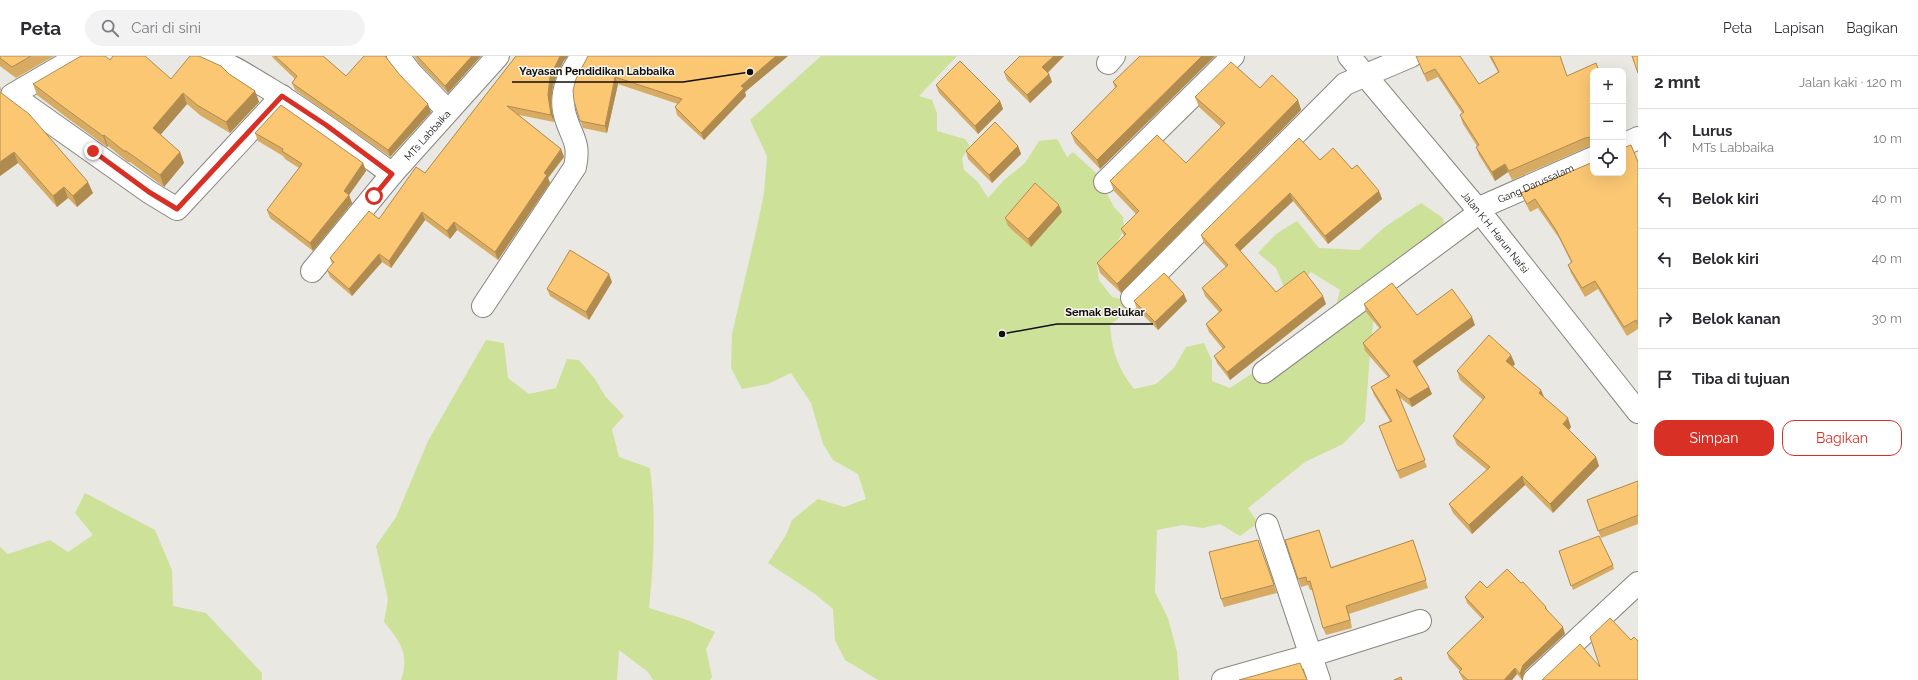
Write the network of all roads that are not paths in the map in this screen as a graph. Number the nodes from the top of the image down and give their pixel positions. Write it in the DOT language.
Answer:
graph roads {
  1 [pos="79,56"];
  2 [pos="398,56"];
  3 [pos="498,56"];
  4 [pos="582,56"];
  5 [pos="1234,56"];
  6 [pos="1349,56"];
  7 [pos="1411,56"];
  8 [pos="224,58"];
  9 [pos="1365,75"];
  10 [pos="282,96"];
  11 [pos="447,110"];
  12 [pos="1638,138"];
  13 [pos="1626,144"];
  14 [pos="1590,159"];
  15 [pos="392,174"];
  16 [pos="1105,182"];
  17 [pos="1479,211"];
  18 [pos="312,271"];
  19 [pos="1132,298"];
  20 [pos="483,306"];
  21 [pos="1264,372"];
  22 [pos="1638,412"];
  23 [pos="1267,525"];
  24 [pos="1638,583"];
  25 [pos="1420,621"];
  26 [pos="1312,655"];
  27 [pos="1224,680"];
  28 [pos="1319,680"];
  29 [pos="1534,680"];
  1 -- 10 [label="street"];
  2 -- 11 [label="street"];
  3 -- 11 [label="street, MTs Labbaika"];
  4 -- 20 [label="street"];
  5 -- 16 [label="street"];
  6 -- 9 [label="street, Jalan K.H. Harun Nafsi"];
  7 -- 9 [label="street"];
  8 -- 10 [label="street"];
  9 -- 17 [label="street, Jalan K.H. Harun Nafsi"];
  9 -- 19 [label="street"];
  10 -- 15 [label="street"];
  11 -- 15 [label="street, MTs Labbaika"];
  12 -- 13 [label="street"];
  14 -- 17 [label="street, Gang Darussalam"];
  15 -- 18 [label="street, MTs Labbaika"];
  17 -- 21 [label="street, Gang Darussalam"];
  17 -- 22 [label="street, Jalan K.H. Harun Nafsi"];
  23 -- 26 [label="street"];
  24 -- 29 [label="street"];
  25 -- 26 [label="street"];
  26 -- 27 [label="street"];
  26 -- 28 [label="street"];
}
